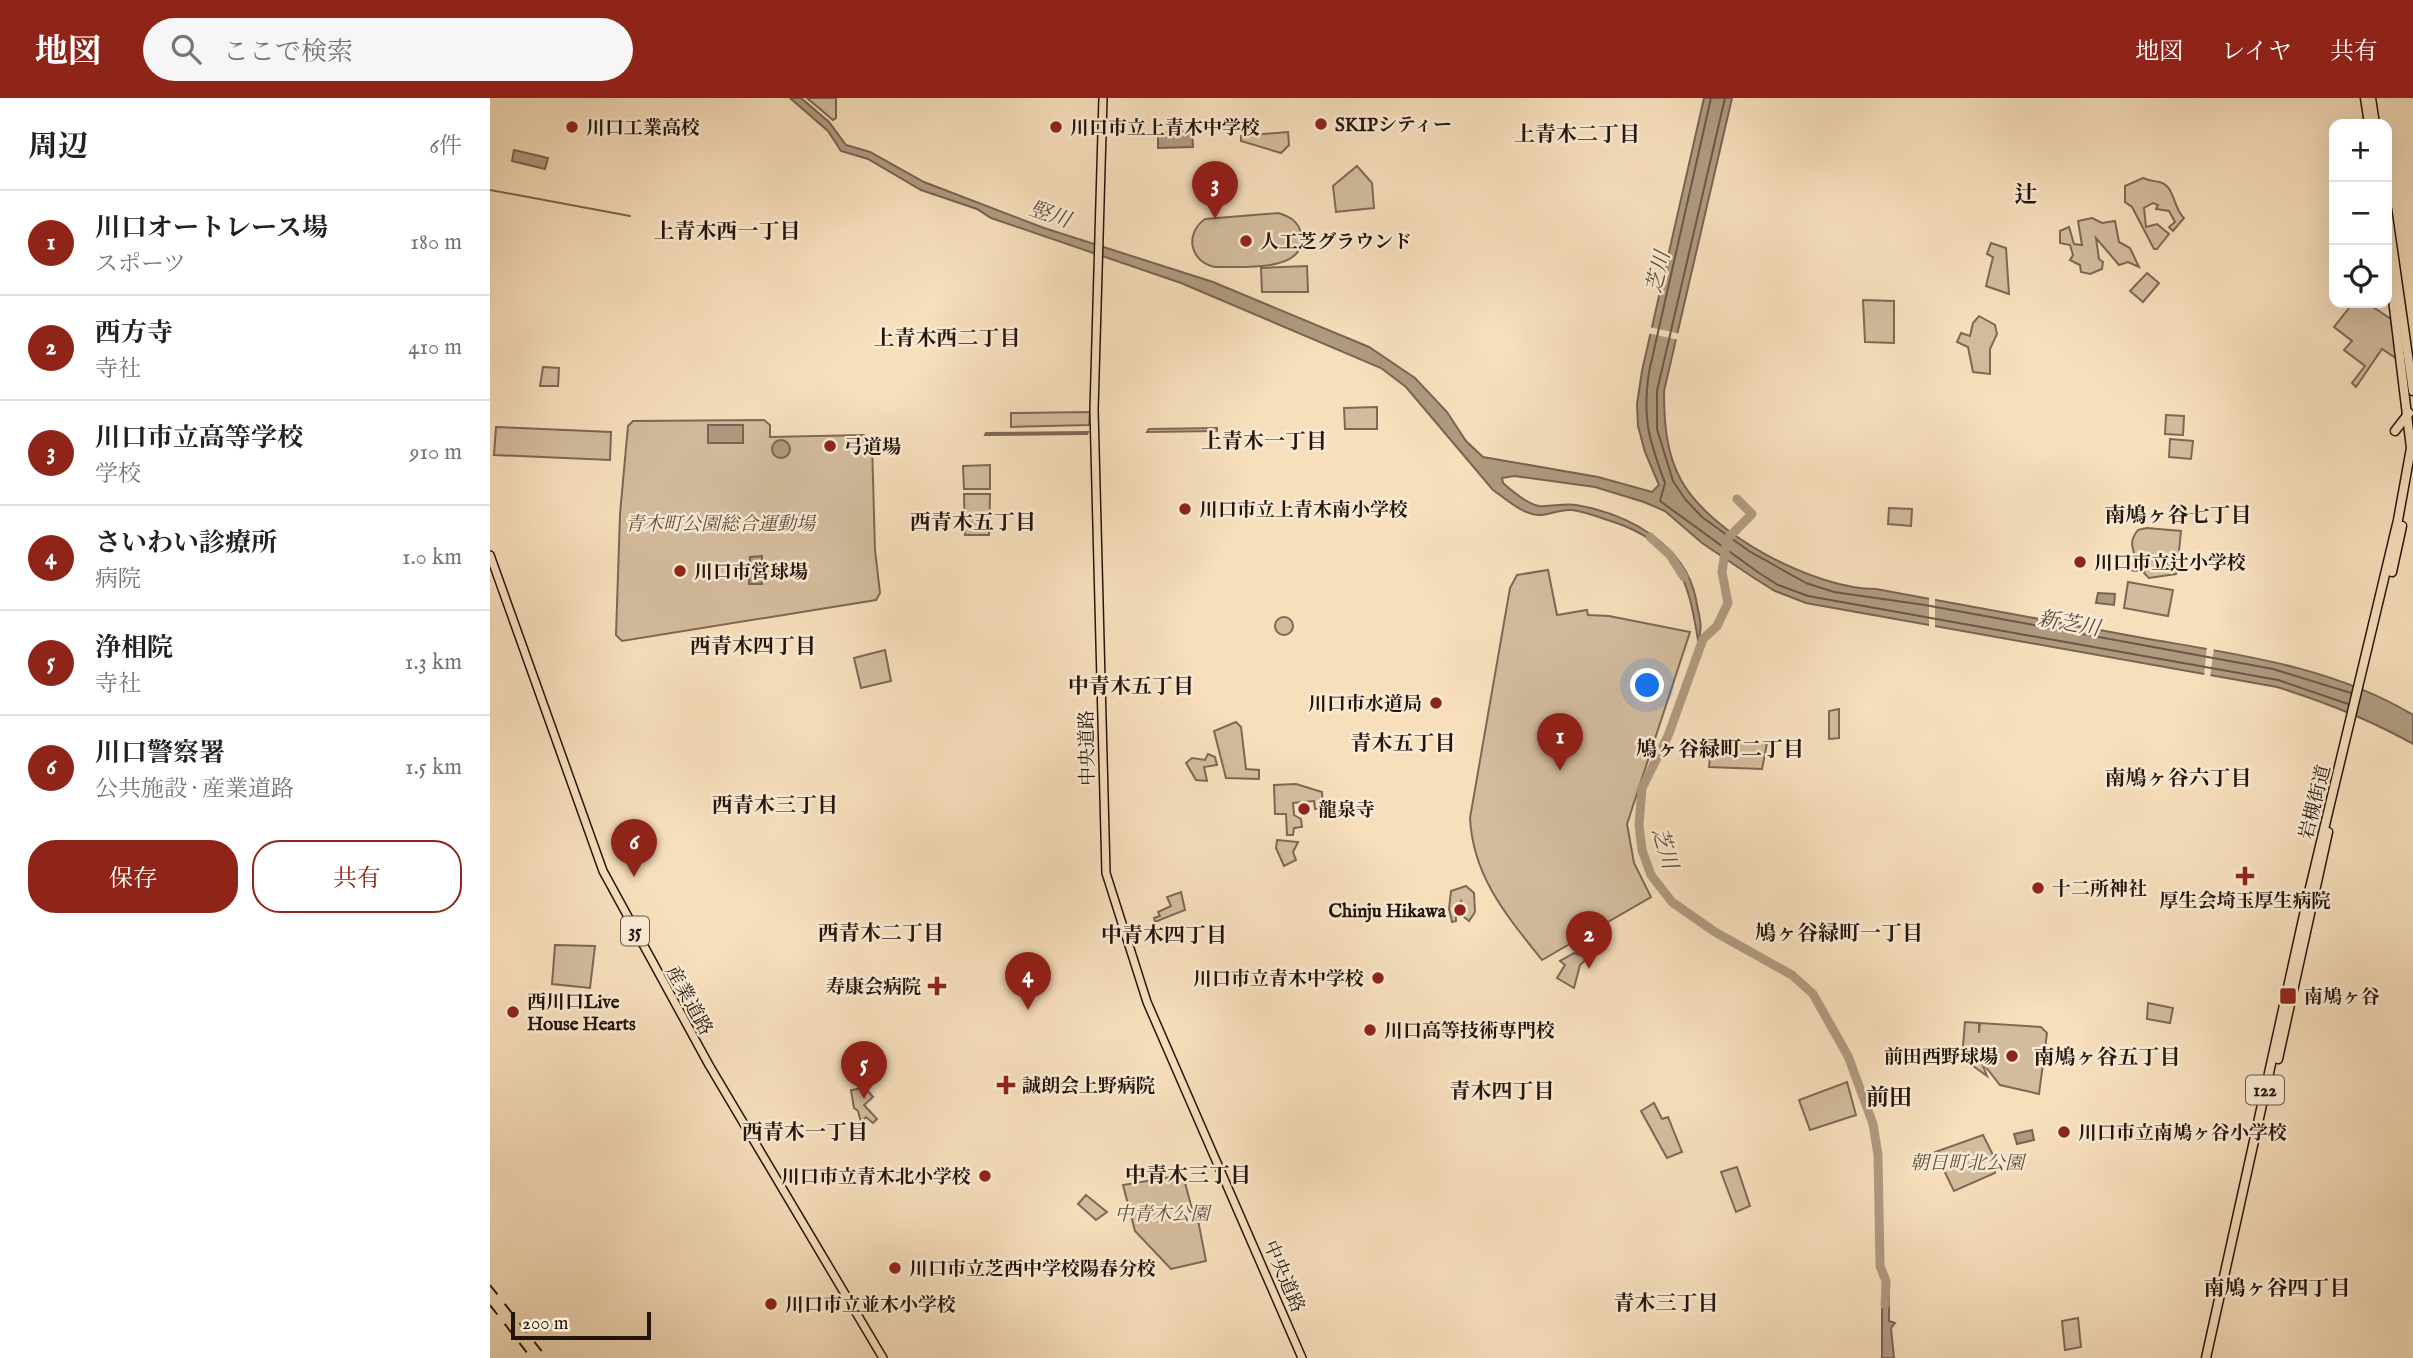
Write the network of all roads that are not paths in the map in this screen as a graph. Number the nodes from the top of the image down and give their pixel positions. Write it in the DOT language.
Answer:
graph roads {
  1 [pos="1103,98"];
  2 [pos="2365,98"];
  3 [pos="2371,98"];
  4 [pos="2368,119"];
  5 [pos="2374,119"];
  6 [pos="2392,244"];
  7 [pos="2392,287"];
  8 [pos="2413,391"];
  9 [pos="2409,413"];
  10 [pos="2395,431"];
  11 [pos="2412,436"];
  12 [pos="2412,468"];
  13 [pos="490,555"];
  14 [pos="883,1358"];
  15 [pos="1302,1358"];
  16 [pos="2209,1358"];
  1 -- 15 [label="main road, 中央道路"];
  2 -- 4 [label="highway"];
  3 -- 5 [label="highway"];
  6 -- 8 [label="highway"];
  7 -- 9 [label="highway, 岩槻街道 / 122"];
  9 -- 10 [label="highway"];
  9 -- 11 [label="highway, 岩槻街道 / 122"];
  11 -- 12 [label="highway, 岩槻街道 / 122"];
  12 -- 16 [label="highway, 岩槻街道 / 122"];
  13 -- 14 [label="main road, 産業道路 / 35"];
}
